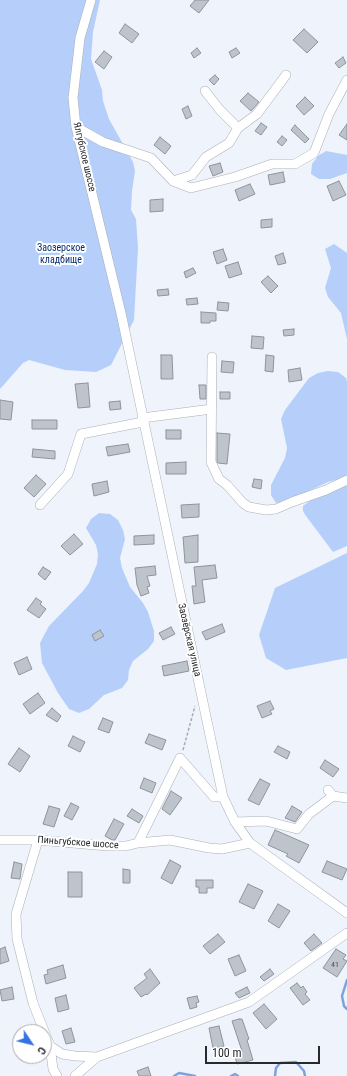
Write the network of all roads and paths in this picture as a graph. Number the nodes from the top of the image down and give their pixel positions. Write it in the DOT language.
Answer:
graph roads {
  1 [pos="91,0"];
  2 [pos="286,75"];
  3 [pos="347,80"];
  4 [pos="205,91"];
  5 [pos="76,127"];
  6 [pos="238,128"];
  7 [pos="173,181"];
  8 [pos="121,313"];
  9 [pos="212,357"];
  10 [pos="212,408"];
  11 [pos="143,420"];
  12 [pos="347,480"];
  13 [pos="40,505"];
  14 [pos="196,702"];
  15 [pos="180,758"];
  16 [pos="223,797"];
  17 [pos="347,798"];
  18 [pos="235,822"];
  19 [pos="0,840"];
  20 [pos="38,840"];
  21 [pos="138,843"];
  22 [pos="250,843"];
  23 [pos="347,913"];
  24 [pos="347,933"];
  25 [pos="42,1024"];
  26 [pos="52,1047"];
  27 [pos="97,1057"];
  28 [pos="52,1061"];
  29 [pos="56,1076"];
  30 [pos="75,1076"];
  1 -- 5 [label="street, Ялгубское шоссе"];
  2 -- 6 [label="street"];
  3 -- 7 [label="street"];
  4 -- 6 [label="street"];
  5 -- 7 [label="street"];
  5 -- 8 [label="street, Ялгубское шоссе"];
  6 -- 7 [label="street"];
  8 -- 11 [label="street, Заозёрская улица"];
  9 -- 10 [label="street"];
  10 -- 11 [label="street"];
  10 -- 12 [label="street"];
  11 -- 13 [label="street"];
  11 -- 16 [label="street, Заозёрская улица"];
  14 -- 15 [label="path"];
  15 -- 16 [label="street"];
  15 -- 21 [label="street"];
  16 -- 18 [label="street, Заозёрская улица"];
  17 -- 18 [label="street"];
  18 -- 22 [label="street, Заозёрская улица"];
  19 -- 20 [label="street, Пиньгубское шоссе"];
  20 -- 21 [label="street, Пиньгубское шоссе"];
  20 -- 25 [label="street"];
  21 -- 22 [label="street, Пиньгубское шоссе"];
  22 -- 23 [label="street, Заозёрская улица"];
  24 -- 27 [label="street"];
  26 -- 27 [label="street"];
  27 -- 30 [label="street"];
  28 -- 29 [label="street"];
}
